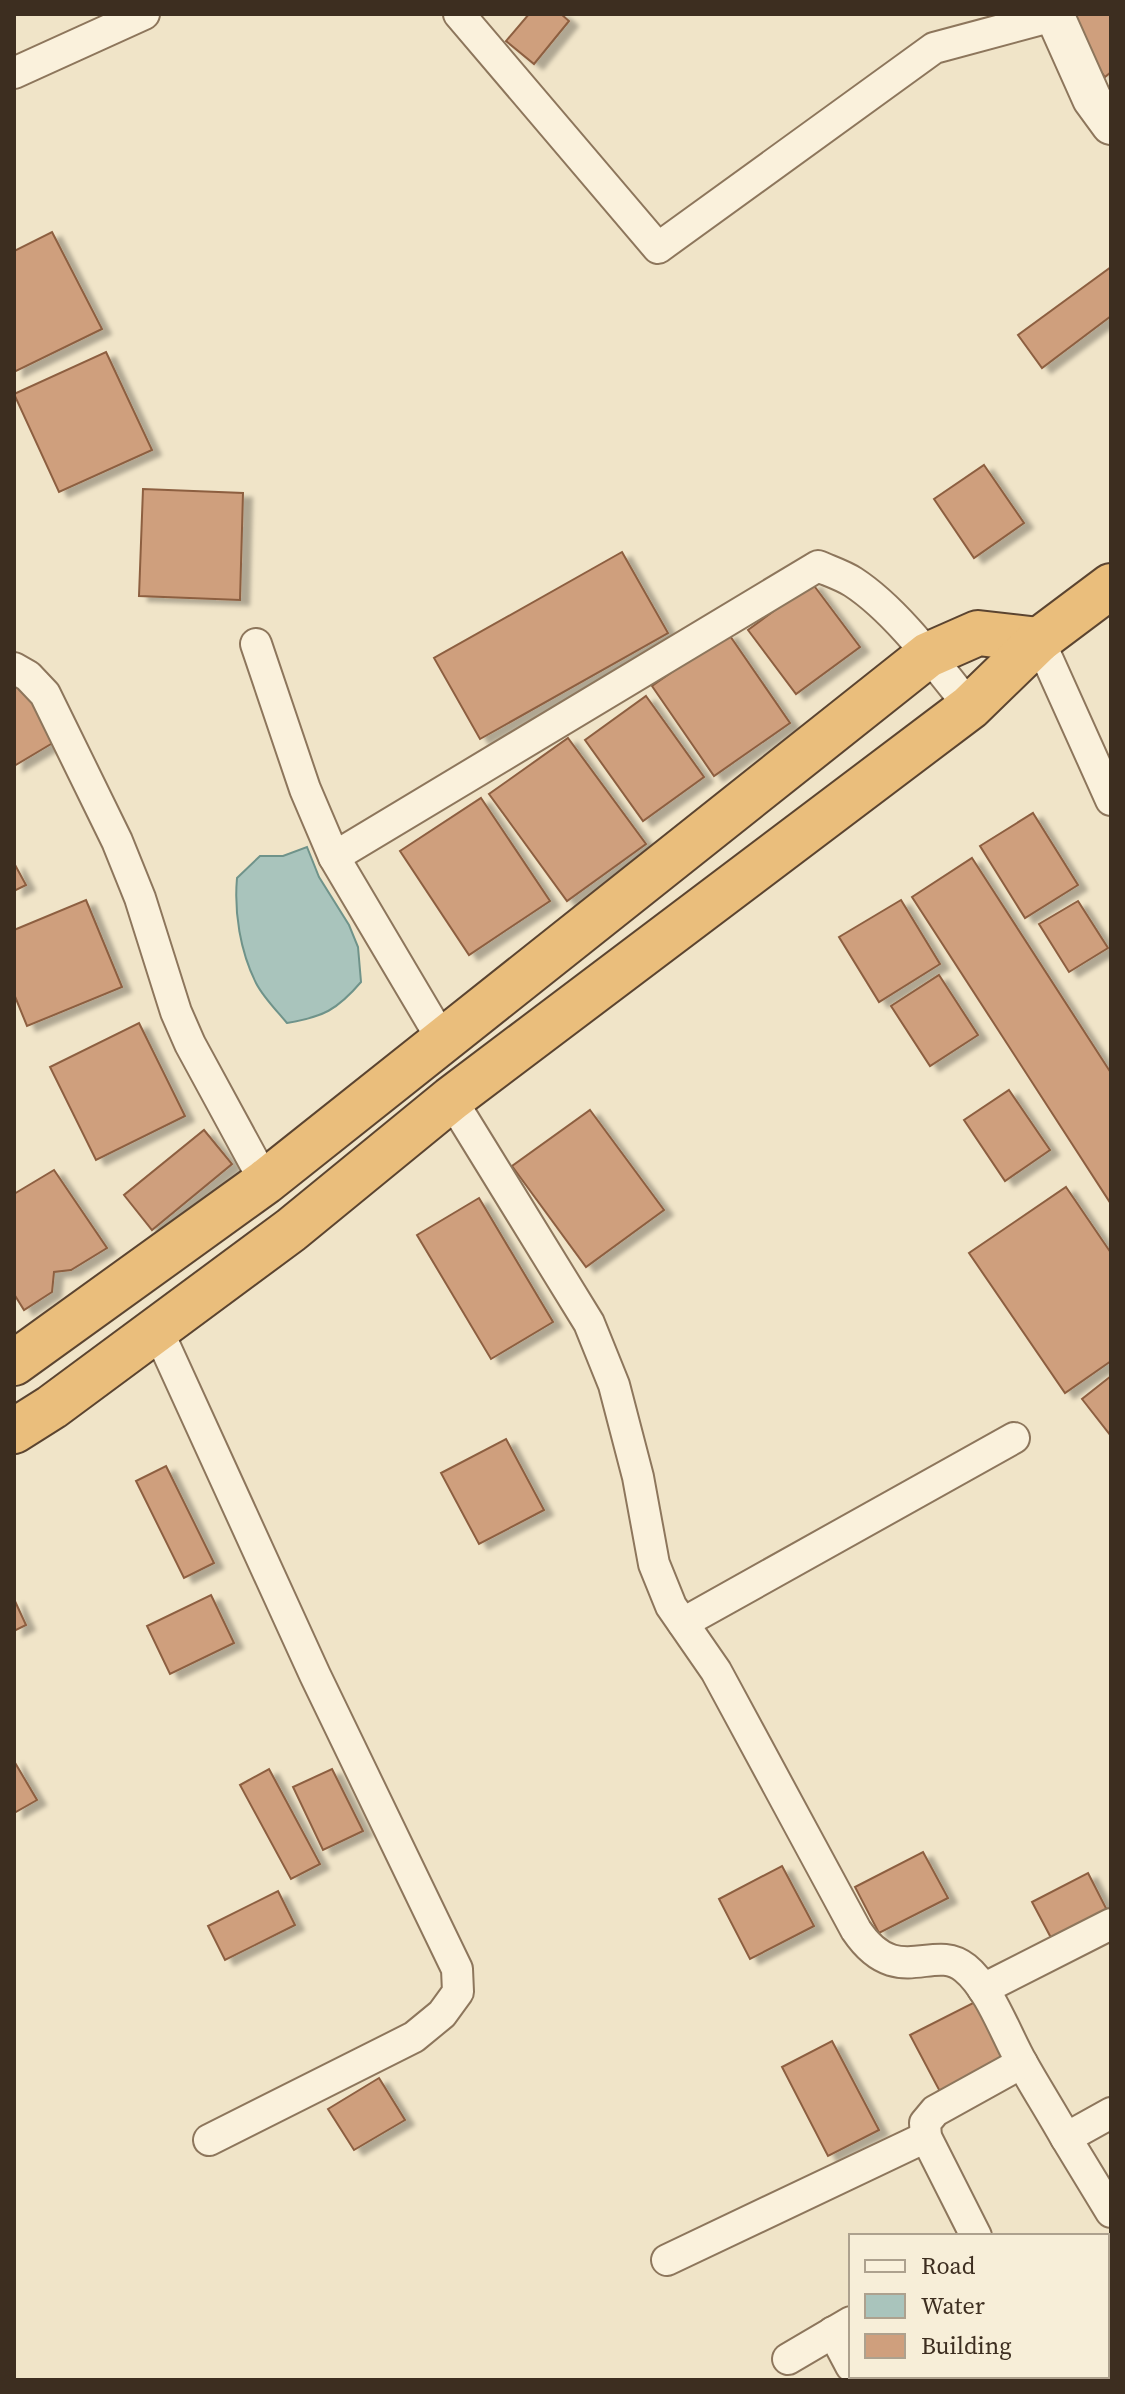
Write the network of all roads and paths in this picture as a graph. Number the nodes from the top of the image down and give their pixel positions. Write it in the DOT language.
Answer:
graph roads {
  1 [pos="144,14"];
  2 [pos="459,14"];
  3 [pos="1053,15"];
  4 [pos="14,73"];
  5 [pos="1111,125"];
  6 [pos="1111,586"];
  7 [pos="1039,640"];
  8 [pos="256,644"];
  9 [pos="928,655"];
  10 [pos="14,668"];
  11 [pos="970,707"];
  12 [pos="1111,800"];
  13 [pos="334,857"];
  14 [pos="443,1041"];
  15 [pos="451,1099"];
  16 [pos="265,1182"];
  17 [pos="157,1329"];
  18 [pos="14,1363"];
  19 [pos="14,1431"];
  20 [pos="1014,1438"];
  21 [pos="683,1623"];
  22 [pos="1111,1924"];
  23 [pos="983,1989"];
  24 [pos="1022,2063"];
  25 [pos="1111,2113"];
  26 [pos="926,2137"];
  27 [pos="1066,2138"];
  28 [pos="209,2140"];
  29 [pos="1111,2212"];
  30 [pos="975,2234"];
  31 [pos="667,2260"];
  32 [pos="842,2327"];
  33 [pos="849,2357"];
  34 [pos="788,2359"];
  1 -- 4 [label="street"];
  2 -- 3 [label="street"];
  3 -- 5 [label="street"];
  6 -- 7 [label="highway"];
  7 -- 9 [label="highway"];
  7 -- 11 [label="highway"];
  7 -- 12 [label="street"];
  8 -- 13 [label="street"];
  9 -- 11 [label="street"];
  9 -- 13 [label="street"];
  9 -- 14 [label="highway"];
  10 -- 16 [label="street"];
  11 -- 15 [label="highway"];
  13 -- 14 [label="street"];
  14 -- 16 [label="highway"];
  15 -- 17 [label="highway"];
  15 -- 21 [label="street"];
  16 -- 18 [label="highway"];
  17 -- 19 [label="highway"];
  17 -- 28 [label="street"];
  20 -- 21 [label="street"];
  21 -- 23 [label="street"];
  22 -- 23 [label="street"];
  23 -- 24 [label="street"];
  24 -- 26 [label="street"];
  24 -- 27 [label="street"];
  25 -- 27 [label="street"];
  26 -- 30 [label="street"];
  26 -- 31 [label="street"];
  27 -- 29 [label="street"];
  32 -- 33 [label="street"];
  32 -- 34 [label="street"];
}
